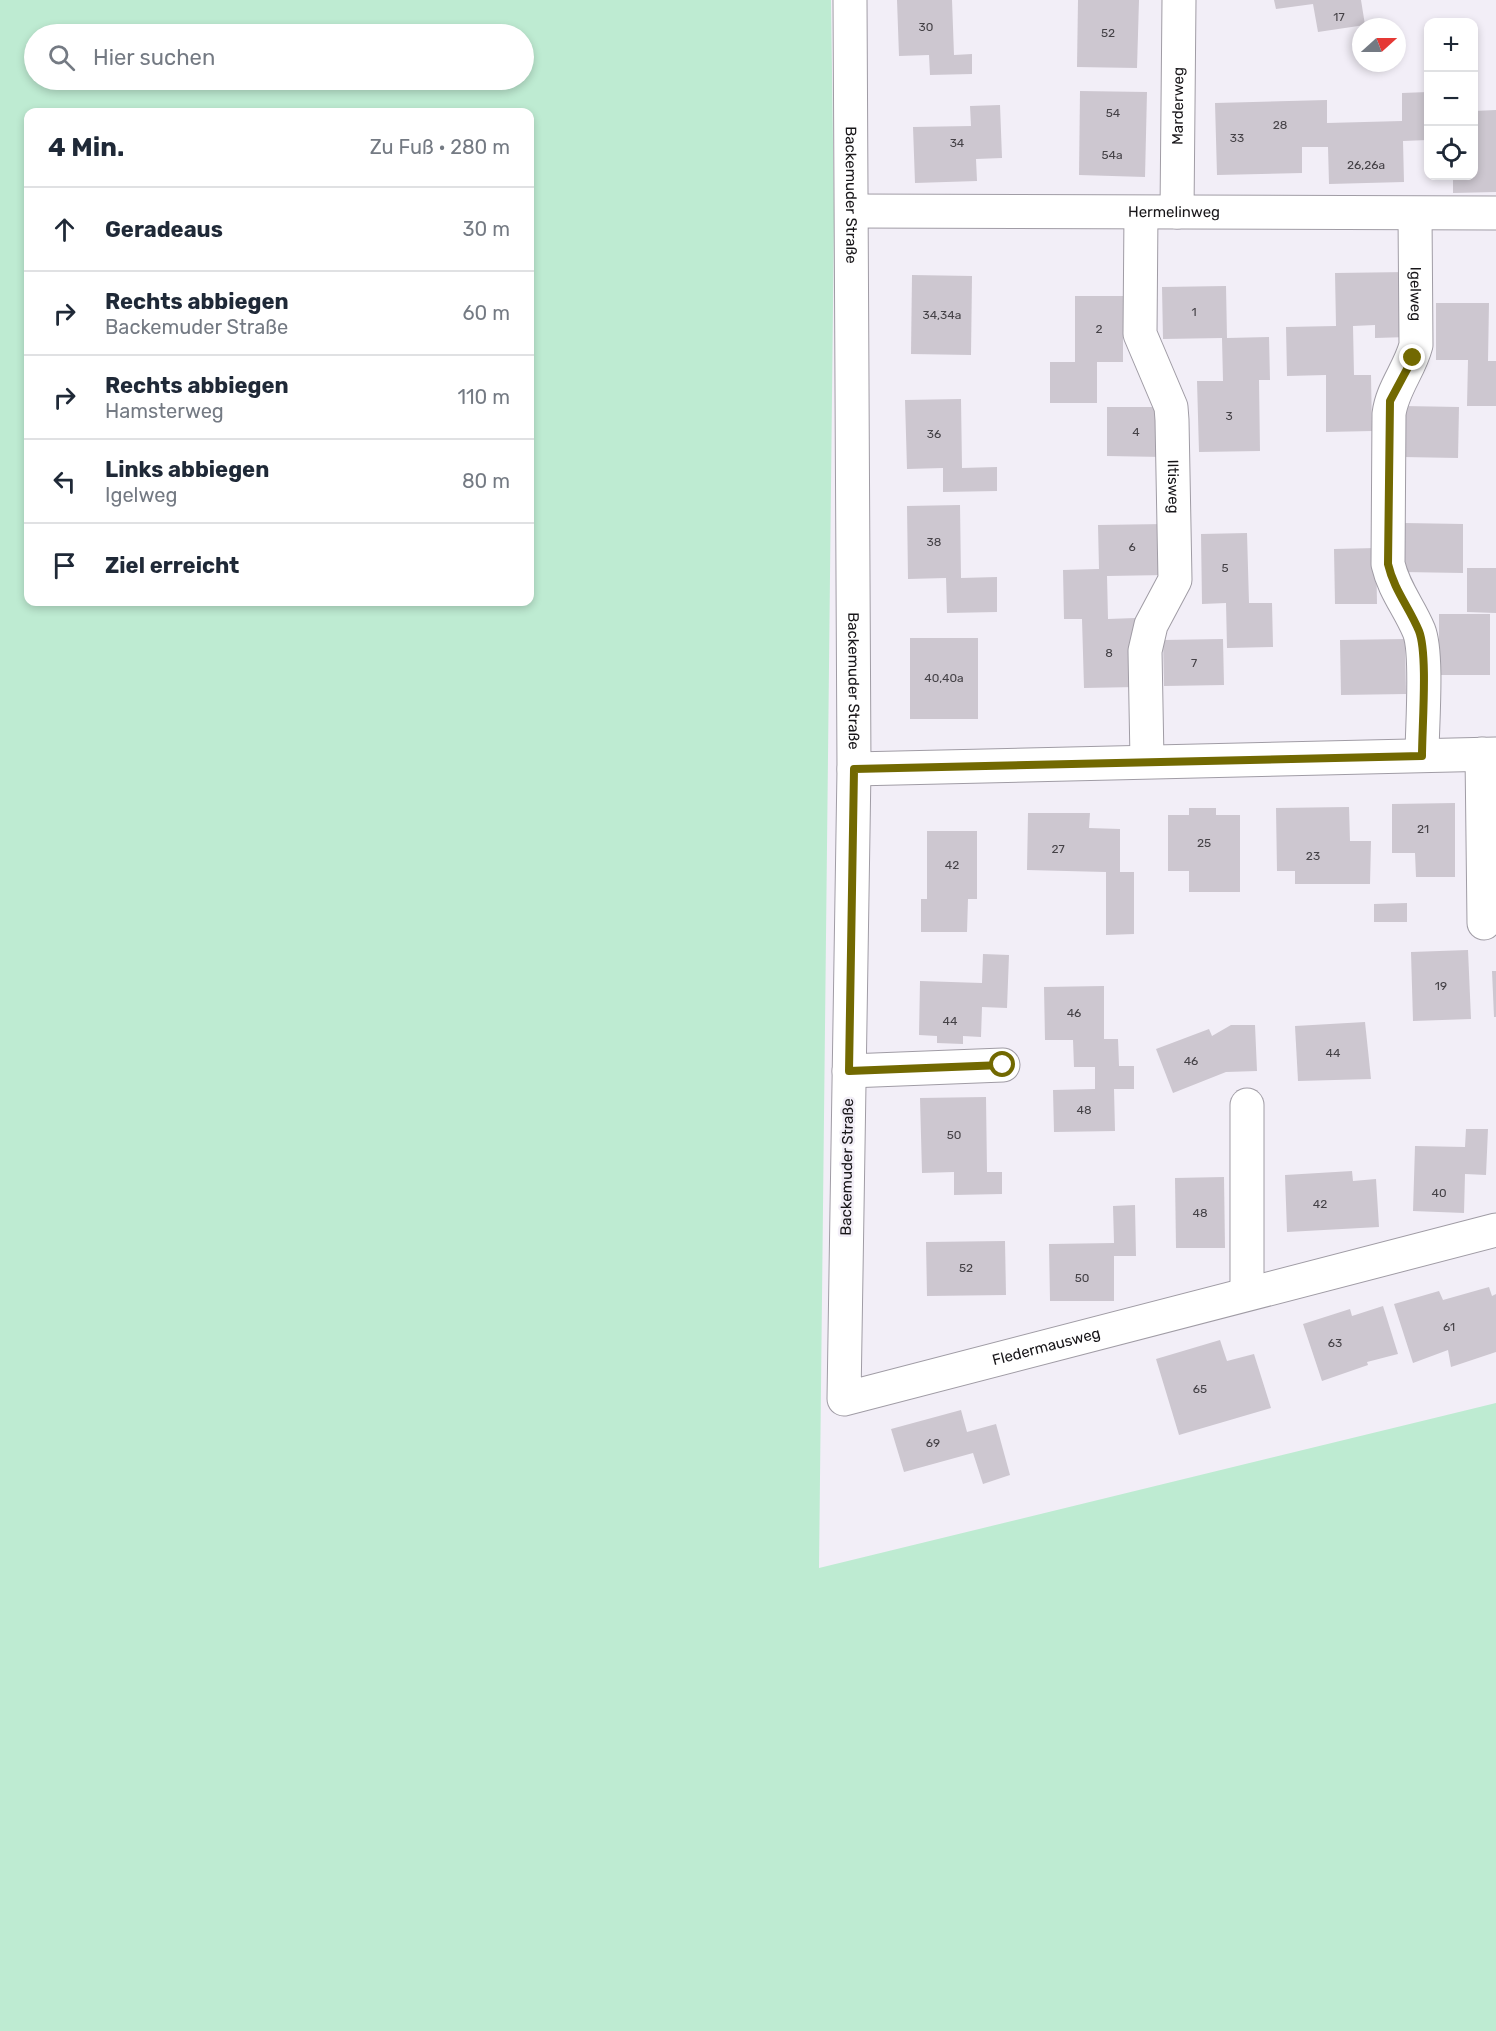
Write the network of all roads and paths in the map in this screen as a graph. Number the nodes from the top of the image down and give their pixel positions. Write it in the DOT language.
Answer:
graph roads {
  1 [pos="849,0"];
  2 [pos="1179,0"];
  3 [pos="852,211"];
  4 [pos="1177,212"];
  5 [pos="1141,213"];
  6 [pos="1496,213"];
  7 [pos="1415,214"];
  8 [pos="1489,754"];
  9 [pos="1422,756"];
  10 [pos="1147,760"];
  11 [pos="854,769"];
  12 [pos="1484,923"];
  13 [pos="1003,1065"];
  14 [pos="849,1071"];
  15 [pos="1247,1105"];
  16 [pos="1496,1230"];
  17 [pos="1247,1293"];
  18 [pos="844,1399"];
  1 -- 3 [label="street, Backemuder Straße"];
  2 -- 4 [label="street, Marderweg"];
  3 -- 5 [label="street, Hermelinweg"];
  3 -- 11 [label="street, Backemuder Straße"];
  4 -- 5 [label="street, Hermelinweg"];
  4 -- 7 [label="street, Hermelinweg"];
  5 -- 10 [label="street, Iltisweg"];
  6 -- 7 [label="street, Hermelinweg"];
  7 -- 9 [label="street, Igelweg"];
  8 -- 9 [label="street"];
  8 -- 12 [label="street"];
  9 -- 10 [label="street"];
  10 -- 11 [label="street"];
  11 -- 14 [label="street, Backemuder Straße"];
  13 -- 14 [label="street"];
  14 -- 18 [label="street, Backemuder Straße"];
  15 -- 17 [label="street"];
  16 -- 17 [label="street, Fledermausweg"];
  17 -- 18 [label="street, Fledermausweg"];
}
